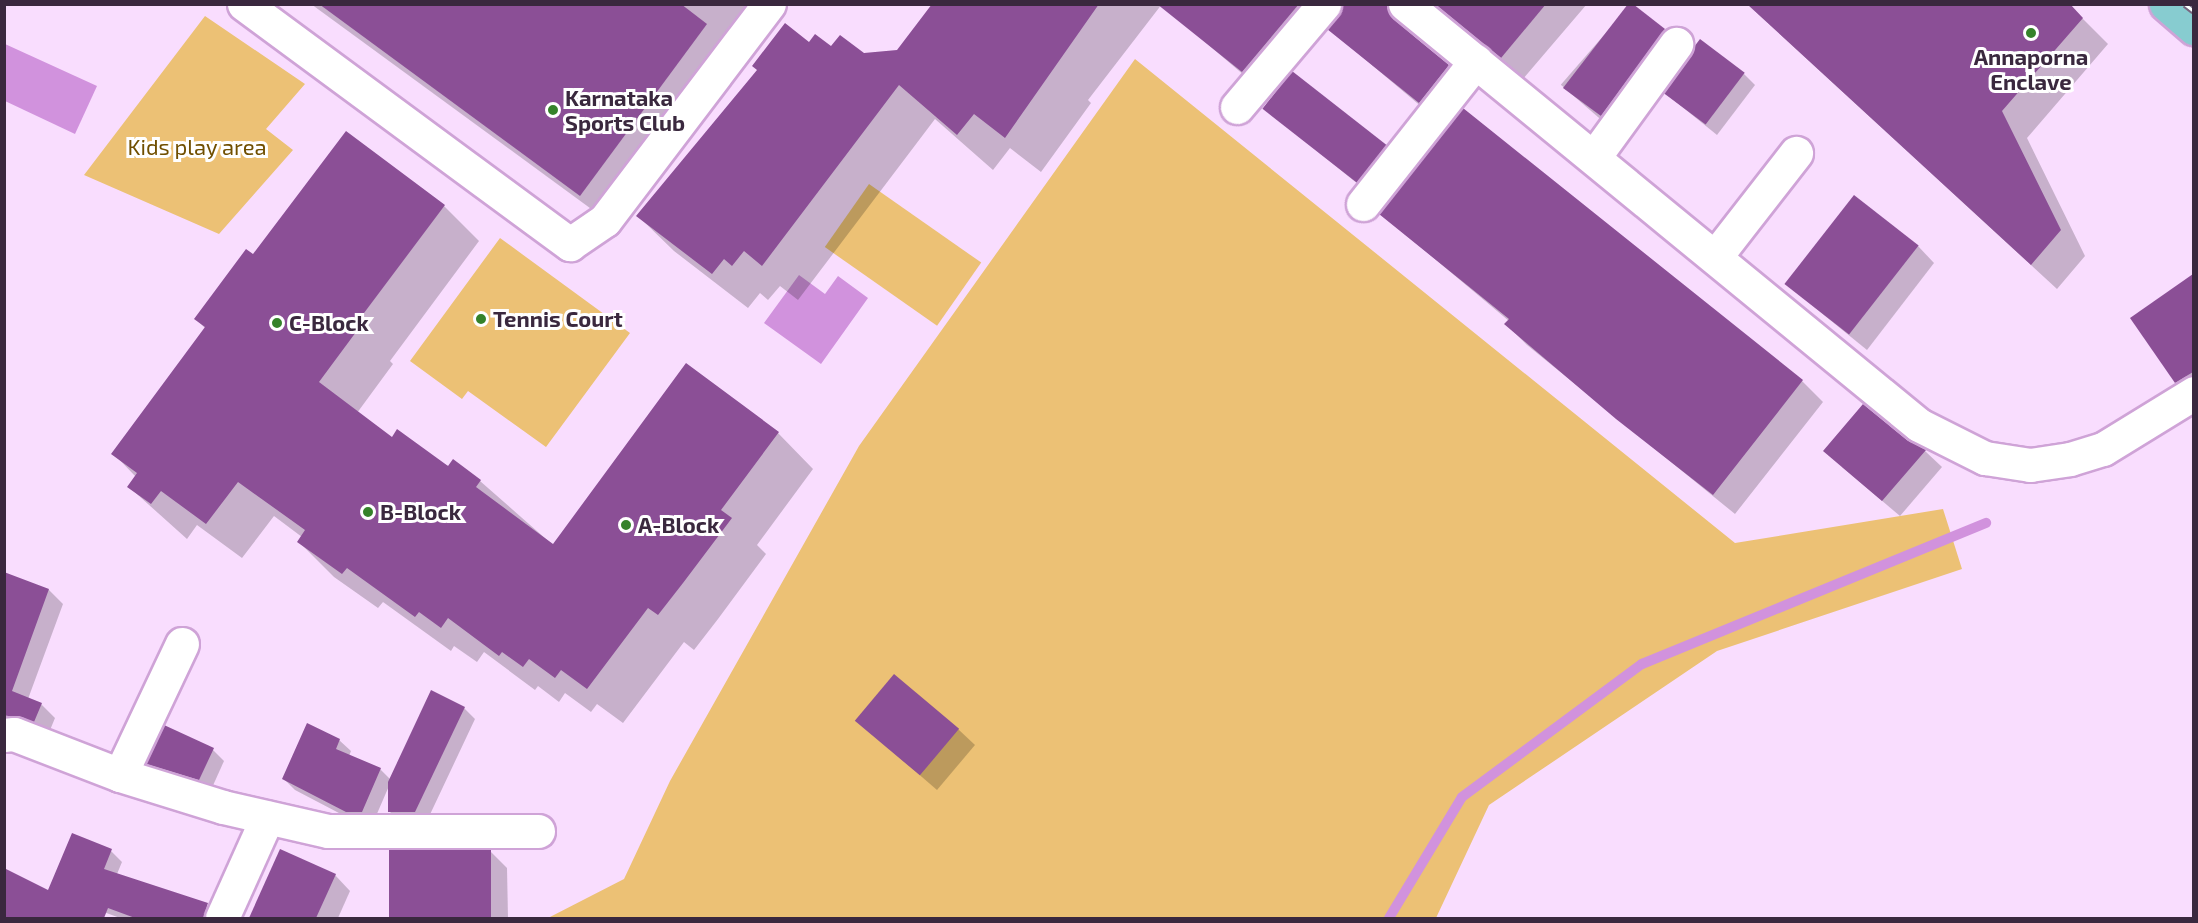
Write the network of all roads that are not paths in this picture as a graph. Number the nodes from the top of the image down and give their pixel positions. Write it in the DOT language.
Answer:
graph roads {
  1 [pos="244,4"];
  2 [pos="769,4"];
  3 [pos="1324,4"];
  4 [pos="1405,4"];
  5 [pos="2166,4"];
  6 [pos="2193,28"];
  7 [pos="1676,44"];
  8 [pos="1476,61"];
  9 [pos="1237,107"];
  10 [pos="1796,153"];
  11 [pos="1594,157"];
  12 [pos="1364,204"];
  13 [pos="1715,257"];
  14 [pos="2193,393"];
  15 [pos="182,644"];
  16 [pos="4,735"];
  17 [pos="120,775"];
  18 [pos="267,818"];
  19 [pos="538,831"];
  20 [pos="222,918"];
  1 -- 2 [label="street"];
  3 -- 9 [label="street"];
  4 -- 8 [label="street"];
  5 -- 6 [label="main road"];
  7 -- 11 [label="street"];
  8 -- 11 [label="street"];
  8 -- 12 [label="street"];
  10 -- 13 [label="street"];
  11 -- 13 [label="street"];
  13 -- 14 [label="street"];
  15 -- 17 [label="street"];
  16 -- 17 [label="street"];
  17 -- 18 [label="street"];
  18 -- 19 [label="street"];
  18 -- 20 [label="street"];
}
